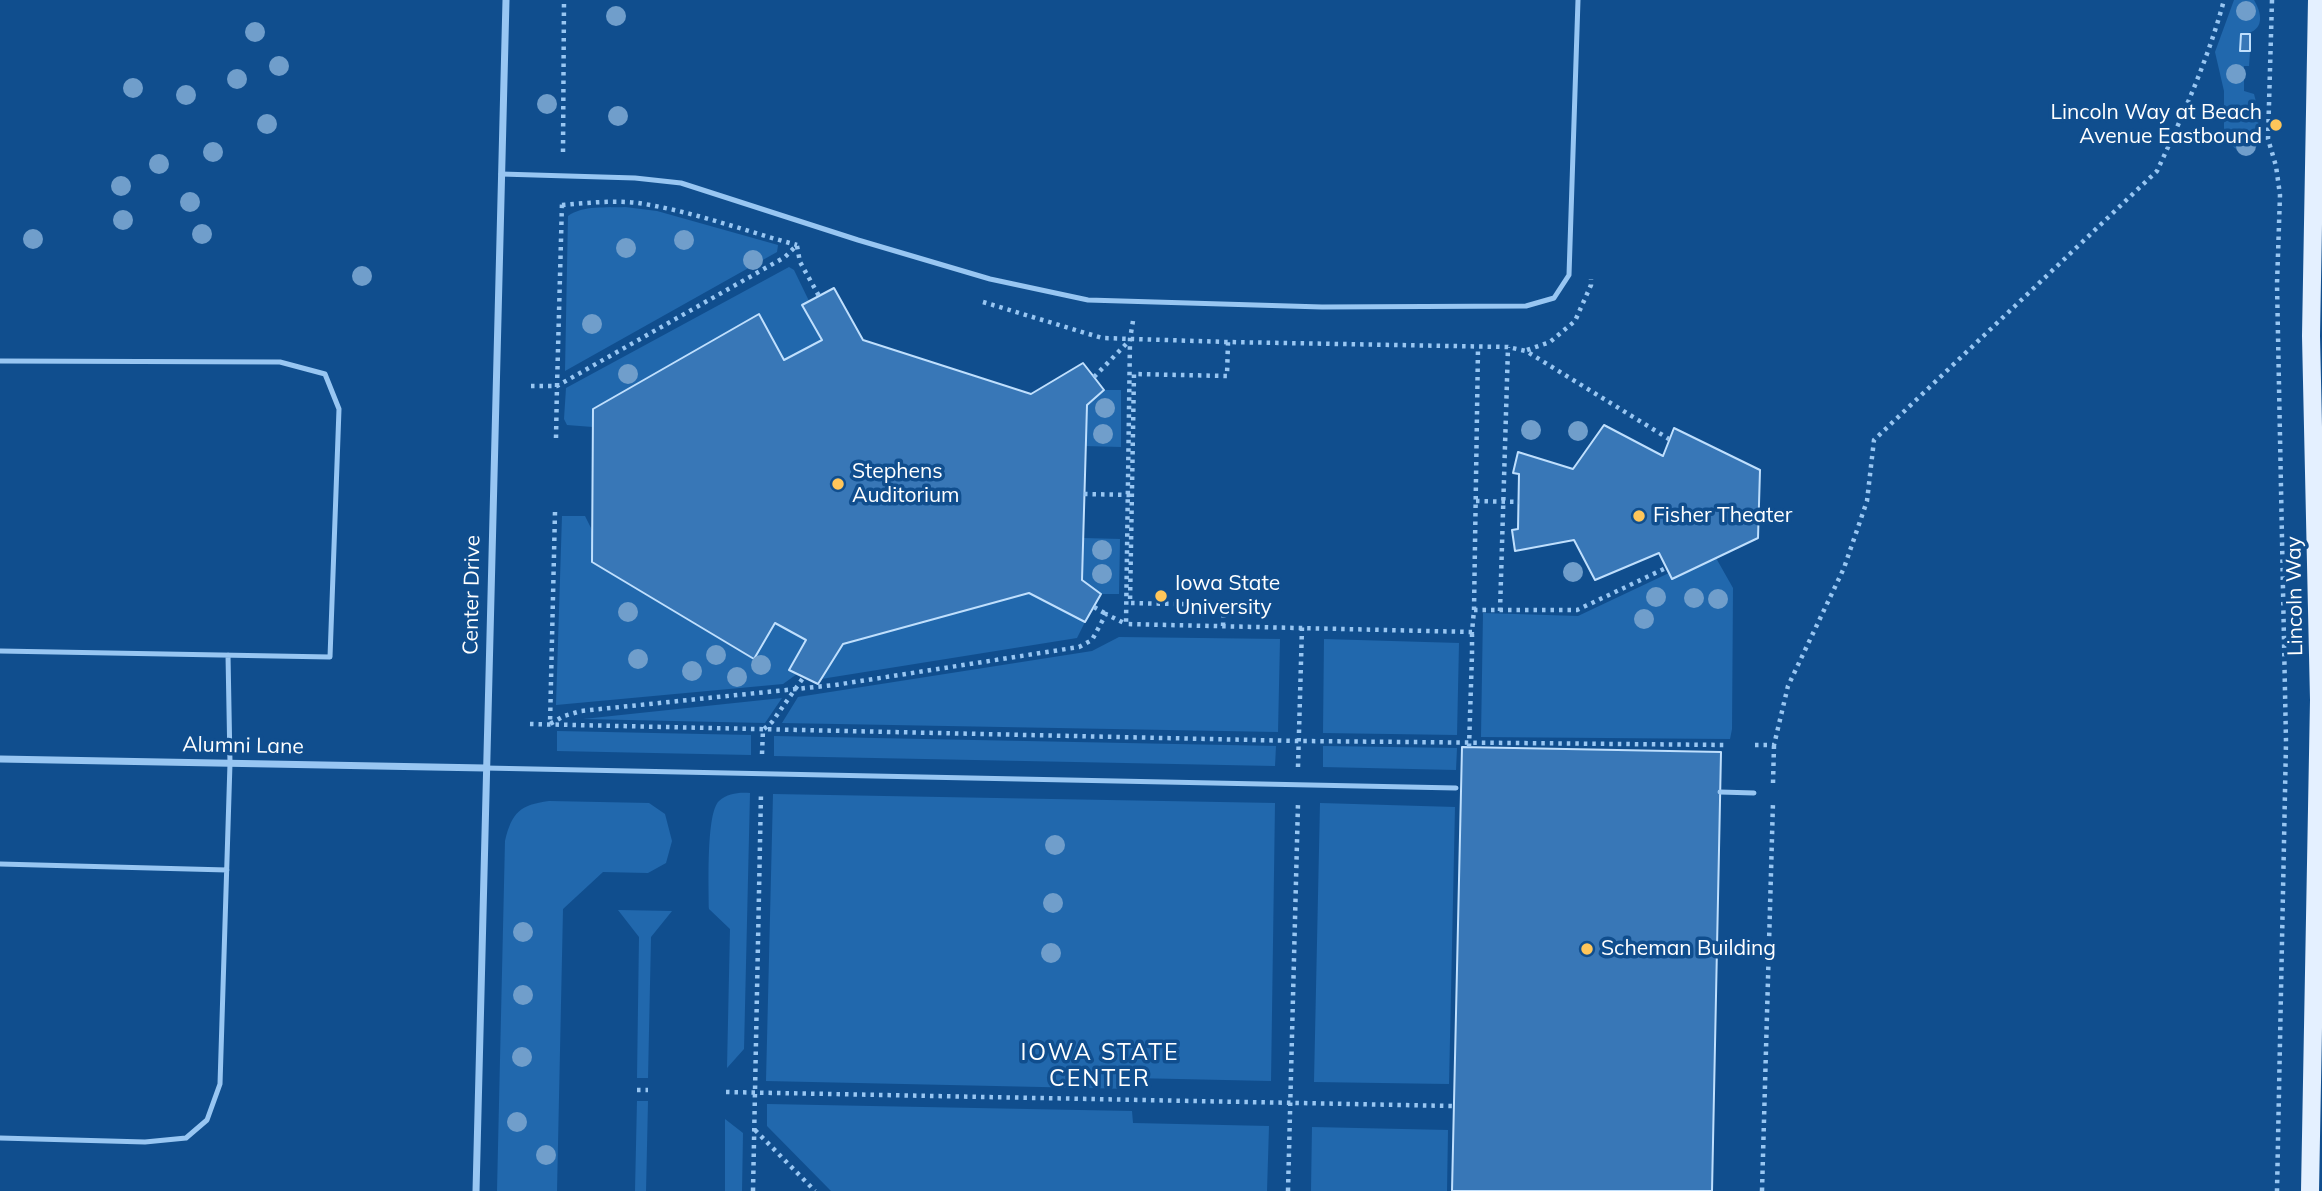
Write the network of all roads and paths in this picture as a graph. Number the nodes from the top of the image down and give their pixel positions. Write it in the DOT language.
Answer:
graph roads {
  1 [pos="506,0"];
  2 [pos="564,0"];
  3 [pos="1578,0"];
  4 [pos="2224,0"];
  5 [pos="2272,0"];
  6 [pos="2317,0"];
  7 [pos="563,152"];
  8 [pos="501,174"];
  9 [pos="562,198"];
  10 [pos="799,238"];
  11 [pos="797,245"];
  12 [pos="819,296"];
  13 [pos="1228,342"];
  14 [pos="1508,347"];
  15 [pos="1478,348"];
  16 [pos="1526,351"];
  17 [pos="0,361"];
  18 [pos="1094,377"];
  19 [pos="531,386"];
  20 [pos="558,386"];
  21 [pos="556,438"];
  22 [pos="1669,439"];
  23 [pos="1084,494"];
  24 [pos="1132,495"];
  25 [pos="1476,501"];
  26 [pos="1504,502"];
  27 [pos="1519,502"];
  28 [pos="555,512"];
  29 [pos="1666,568"];
  30 [pos="1094,607"];
  31 [pos="1474,610"];
  32 [pos="1500,611"];
  33 [pos="1107,614"];
  34 [pos="1126,624"];
  35 [pos="1223,626"];
  36 [pos="1302,627"];
  37 [pos="1472,632"];
  38 [pos="0,651"];
  39 [pos="228,655"];
  40 [pos="803,678"];
  41 [pos="794,690"];
  42 [pos="530,724"];
  43 [pos="550,724"];
  44 [pos="763,730"];
  45 [pos="1299,741"];
  46 [pos="1728,745"];
  47 [pos="1755,745"];
  48 [pos="1774,746"];
  49 [pos="1469,747"];
  50 [pos="762,755"];
  51 [pos="0,759"];
  52 [pos="230,764"];
  53 [pos="485,768"];
  54 [pos="1298,768"];
  55 [pos="1456,788"];
  56 [pos="761,791"];
  57 [pos="1720,792"];
  58 [pos="1754,793"];
  59 [pos="1298,803"];
  60 [pos="0,864"];
  61 [pos="227,870"];
  62 [pos="637,1090"];
  63 [pos="648,1090"];
  64 [pos="726,1091"];
  65 [pos="755,1093"];
  66 [pos="1290,1103"];
  67 [pos="1454,1106"];
  68 [pos="755,1130"];
  69 [pos="0,1138"];
  70 [pos="476,1191"];
  71 [pos="753,1191"];
  72 [pos="815,1191"];
  73 [pos="1288,1191"];
  74 [pos="1762,1191"];
  75 [pos="2277,1191"];
  76 [pos="2310,1191"];
  1 -- 8 [label="street, Center Drive"];
  2 -- 7 [label="path"];
  3 -- 8 [label="lane"];
  4 -- 48 [label="path"];
  5 -- 75 [label="path"];
  6 -- 76 [label="main road, Lincoln Way"];
  8 -- 53 [label="street, Center Drive"];
  9 -- 20 [label="path"];
  10 -- 11 [label="path"];
  11 -- 12 [label="path"];
  11 -- 20 [label="path"];
  13 -- 24 [label="path"];
  14 -- 26 [label="path"];
  15 -- 25 [label="path"];
  16 -- 22 [label="path"];
  17 -- 39 [label="lane"];
  18 -- 34 [label="path"];
  19 -- 20 [label="path"];
  20 -- 21 [label="path"];
  23 -- 24 [label="path, bridge"];
  24 -- 35 [label="path"];
  25 -- 26 [label="path"];
  25 -- 31 [label="path"];
  26 -- 27 [label="path"];
  26 -- 32 [label="path"];
  28 -- 43 [label="path"];
  29 -- 32 [label="path"];
  30 -- 33 [label="path"];
  31 -- 32 [label="path"];
  31 -- 37 [label="path"];
  33 -- 34 [label="path"];
  33 -- 41 [label="path"];
  34 -- 35 [label="path"];
  35 -- 36 [label="path"];
  36 -- 37 [label="path"];
  36 -- 45 [label="path"];
  37 -- 49 [label="path, bridge"];
  38 -- 39 [label="lane"];
  39 -- 52 [label="lane"];
  40 -- 41 [label="path"];
  41 -- 43 [label="path"];
  41 -- 44 [label="path"];
  42 -- 43 [label="path"];
  43 -- 44 [label="path"];
  44 -- 45 [label="path"];
  44 -- 50 [label="path"];
  45 -- 46 [label="path"];
  45 -- 54 [label="path"];
  47 -- 48 [label="path"];
  48 -- 74 [label="path"];
  51 -- 52 [label="street, Alumni Lane"];
  52 -- 53 [label="street, Alumni Lane"];
  52 -- 61 [label="lane"];
  53 -- 55 [label="lane"];
  53 -- 70 [label="street, Center Drive"];
  56 -- 65 [label="path"];
  57 -- 58 [label="lane"];
  59 -- 66 [label="path"];
  60 -- 61 [label="lane"];
  61 -- 69 [label="lane"];
  62 -- 63 [label="path"];
  64 -- 65 [label="path"];
  65 -- 66 [label="path"];
  65 -- 68 [label="path"];
  66 -- 67 [label="path"];
  66 -- 73 [label="path"];
  68 -- 71 [label="path"];
  68 -- 72 [label="path"];
}
